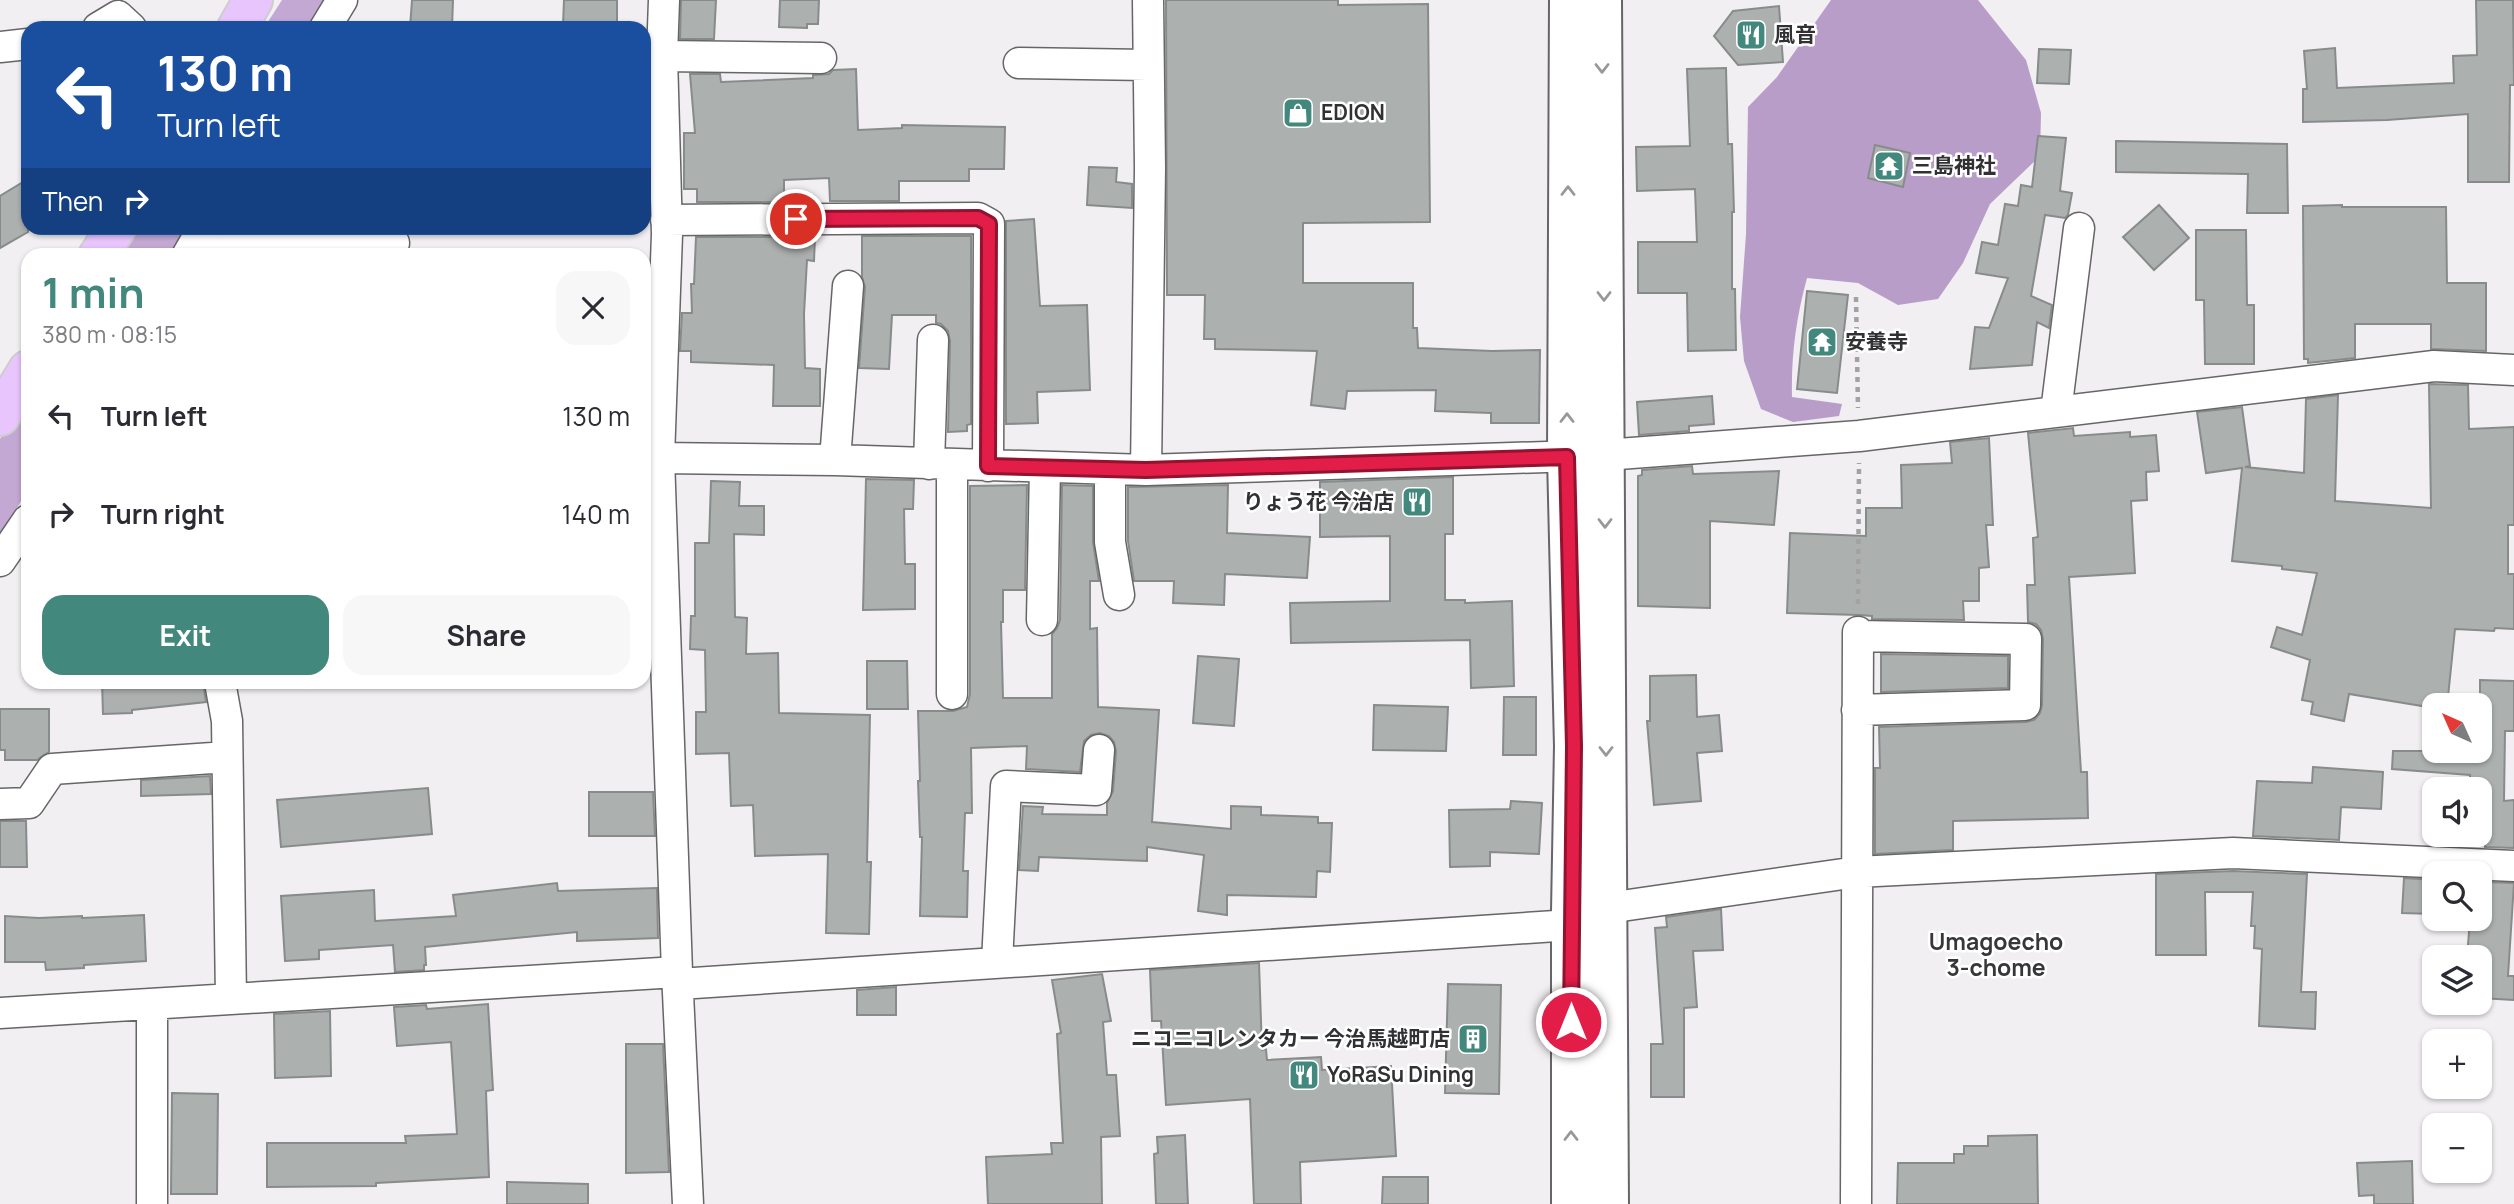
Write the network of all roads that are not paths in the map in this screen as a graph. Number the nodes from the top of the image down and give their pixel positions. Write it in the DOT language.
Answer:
graph roads {
  1 [pos="253,0"];
  2 [pos="342,0"];
  3 [pos="664,0"];
  4 [pos="1147,0"];
  5 [pos="1569,0"];
  6 [pos="1602,0"];
  7 [pos="241,21"];
  8 [pos="329,21"];
  9 [pos="21,45"];
  10 [pos="0,47"];
  11 [pos="663,56"];
  12 [pos="821,58"];
  13 [pos="1019,63"];
  14 [pos="1147,65"];
  15 [pos="666,220"];
  16 [pos="2079,228"];
  17 [pos="219,240"];
  18 [pos="394,243"];
  19 [pos="203,248"];
  20 [pos="848,286"];
  21 [pos="933,340"];
  22 [pos="2514,370"];
  23 [pos="2056,412"];
  24 [pos="1605,456"];
  25 [pos="1567,457"];
  26 [pos="659,458"];
  27 [pos="835,460"];
  28 [pos="941,464"];
  29 [pos="988,466"];
  30 [pos="1045,467"];
  31 [pos="1110,469"];
  32 [pos="1146,470"];
  33 [pos="21,530"];
  34 [pos="0,561"];
  35 [pos="1119,595"];
  36 [pos="1042,620"];
  37 [pos="221,689"];
  38 [pos="952,694"];
  39 [pos="1857,709"];
  40 [pos="1099,750"];
  41 [pos="227,757"];
  42 [pos="0,804"];
  43 [pos="2514,866"];
  44 [pos="1857,873"];
  45 [pos="1583,916"];
  46 [pos="998,962"];
  47 [pos="678,978"];
  48 [pos="230,999"];
  49 [pos="152,1004"];
  50 [pos="0,1013"];
  51 [pos="152,1204"];
  52 [pos="688,1204"];
  53 [pos="1572,1204"];
  54 [pos="1609,1204"];
  55 [pos="1856,1204"];
  1 -- 7 [label="main road"];
  2 -- 8 [label="street"];
  3 -- 11 [label="street"];
  4 -- 14 [label="street"];
  25 -- 5 [label="street, one-way"];
  6 -- 24 [label="street, one-way"];
  9 -- 10 [label="street"];
  11 -- 12 [label="street"];
  11 -- 15 [label="street"];
  13 -- 14 [label="street"];
  14 -- 32 [label="street"];
  15 -- 26 [label="street"];
  15 -- 29 [label="street"];
  16 -- 23 [label="street"];
  17 -- 18 [label="street"];
  17 -- 19 [label="street"];
  20 -- 27 [label="street"];
  21 -- 28 [label="street"];
  22 -- 23 [label="street"];
  23 -- 24 [label="street"];
  24 -- 25 [label="street"];
  24 -- 45 [label="street, one-way"];
  25 -- 32 [label="street"];
  25 -- 45 [label="street"];
  26 -- 27 [label="street"];
  26 -- 47 [label="street"];
  27 -- 28 [label="street"];
  28 -- 29 [label="street"];
  28 -- 38 [label="street"];
  29 -- 30 [label="street"];
  30 -- 31 [label="street"];
  30 -- 36 [label="street"];
  31 -- 32 [label="street"];
  31 -- 35 [label="street"];
  33 -- 34 [label="street"];
  37 -- 41 [label="street"];
  39 -- 39 [label="street"];
  39 -- 44 [label="street"];
  40 -- 46 [label="street"];
  41 -- 42 [label="street"];
  41 -- 48 [label="street"];
  43 -- 44 [label="street"];
  44 -- 45 [label="street"];
  44 -- 55 [label="street"];
  45 -- 46 [label="street"];
  53 -- 45 [label="street, one-way"];
  45 -- 54 [label="street"];
  46 -- 47 [label="street"];
  47 -- 48 [label="street"];
  47 -- 52 [label="street"];
  48 -- 49 [label="street"];
  49 -- 50 [label="street"];
  49 -- 51 [label="street"];
}
